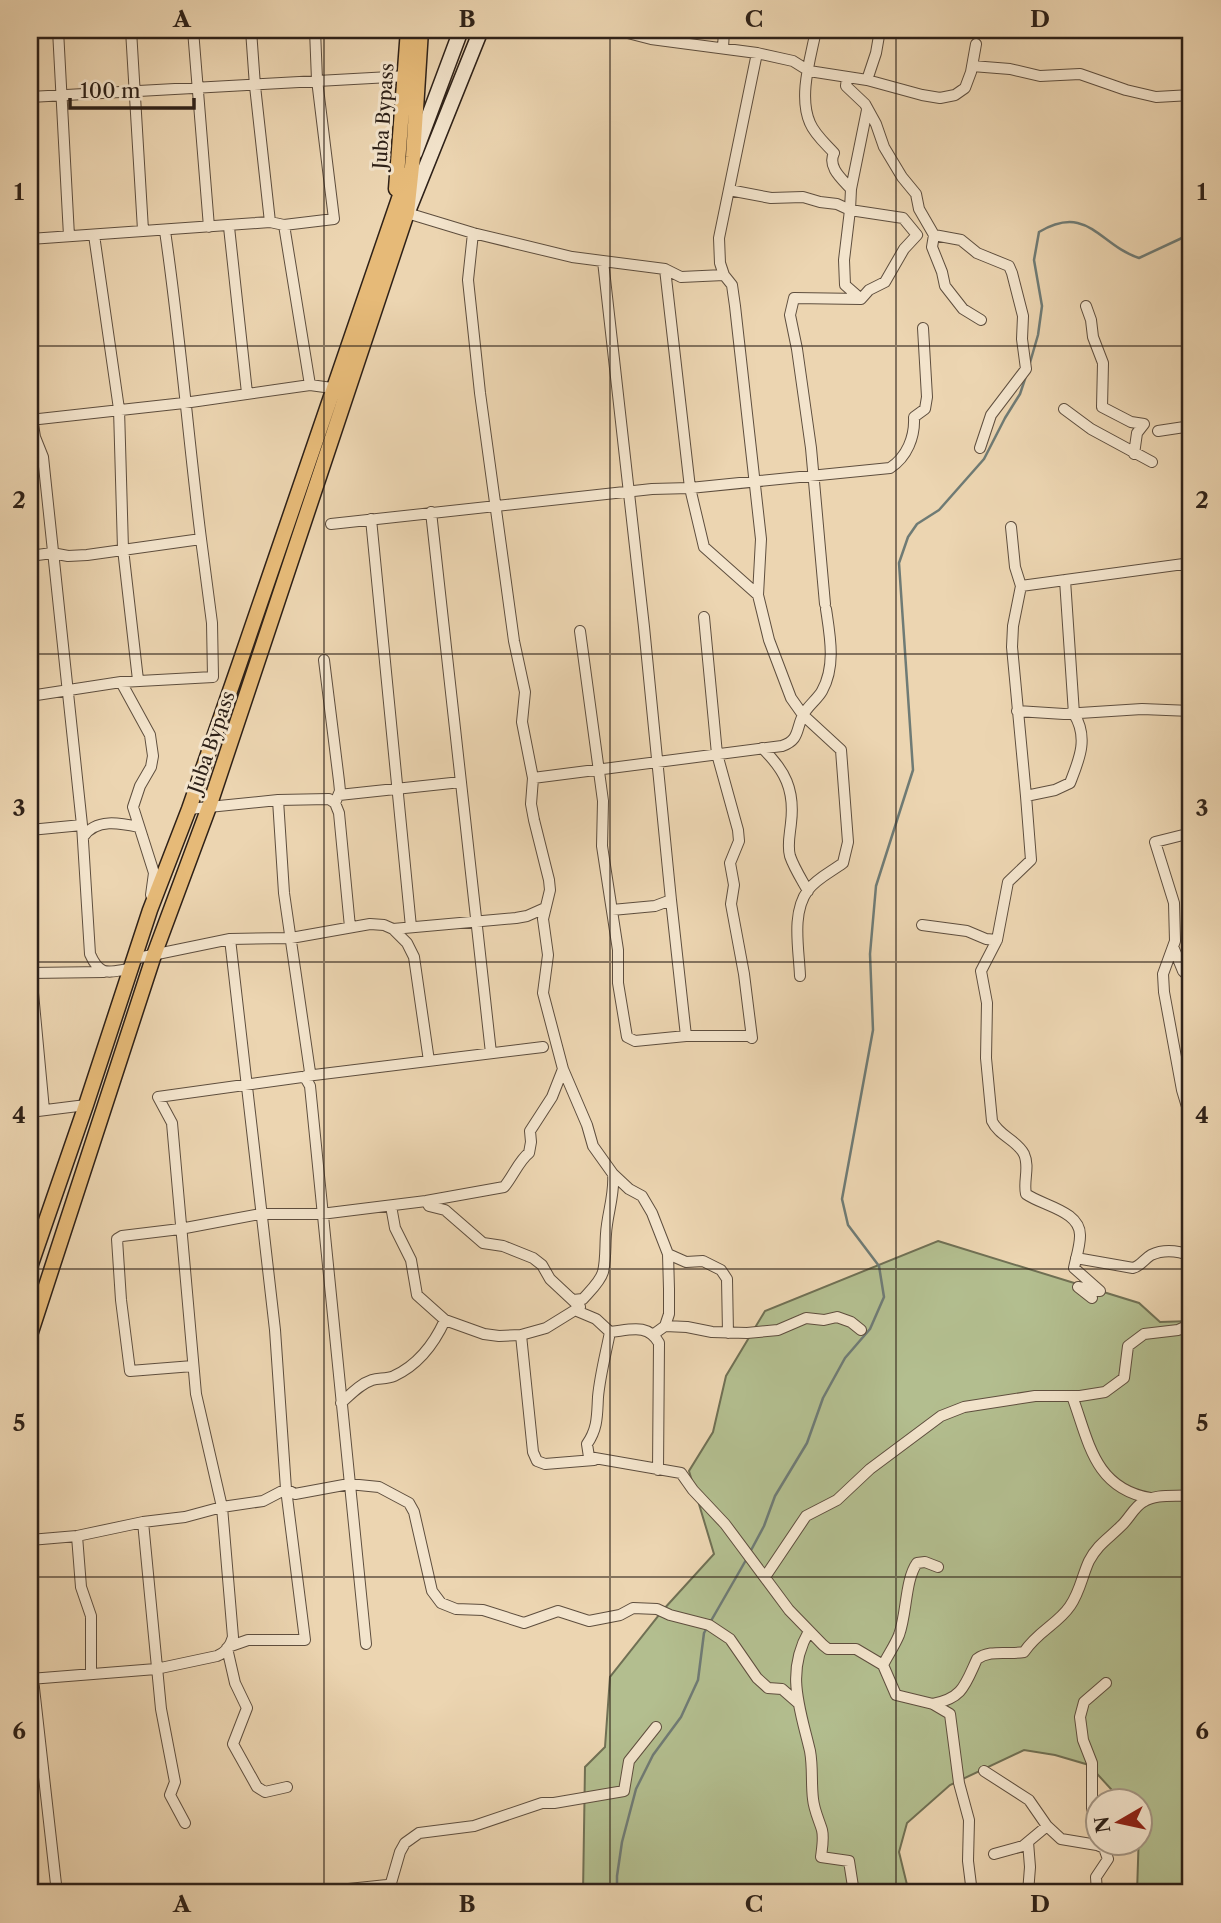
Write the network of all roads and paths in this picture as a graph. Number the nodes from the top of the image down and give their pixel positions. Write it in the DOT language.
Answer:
graph roads {
  1 [pos="58,30"];
  2 [pos="131,30"];
  3 [pos="193,30"];
  4 [pos="251,30"];
  5 [pos="315,30"];
  6 [pos="408,30"];
  7 [pos="421,30"];
  8 [pos="461,30"];
  9 [pos="481,30"];
  10 [pos="616,30"];
  11 [pos="724,30"];
  12 [pos="816,30"];
  13 [pos="880,30"];
  14 [pos="976,44"];
  15 [pos="723,48"];
  16 [pos="757,53"];
  17 [pos="972,66"];
  18 [pos="809,71"];
  19 [pos="413,76"];
  20 [pos="847,77"];
  21 [pos="317,80"];
  22 [pos="867,80"];
  23 [pos="255,86"];
  24 [pos="198,89"];
  25 [pos="135,92"];
  26 [pos="61,93"];
  27 [pos="1191,95"];
  28 [pos="30,97"];
  29 [pos="867,110"];
  30 [pos="414,157"];
  31 [pos="851,189"];
  32 [pos="729,190"];
  33 [pos="401,209"];
  34 [pos="850,210"];
  35 [pos="270,222"];
  36 [pos="284,225"];
  37 [pos="229,226"];
  38 [pos="209,227"];
  39 [pos="143,230"];
  40 [pos="164,230"];
  41 [pos="473,233"];
  42 [pos="93,235"];
  43 [pos="917,235"];
  44 [pos="934,235"];
  45 [pos="69,236"];
  46 [pos="30,239"];
  47 [pos="932,247"];
  48 [pos="603,261"];
  49 [pos="665,269"];
  50 [pos="724,275"];
  51 [pos="861,299"];
  52 [pos="1086,306"];
  53 [pos="981,320"];
  54 [pos="923,328"];
  55 [pos="310,386"];
  56 [pos="332,388"];
  57 [pos="247,393"];
  58 [pos="184,403"];
  59 [pos="30,406"];
  60 [pos="119,409"];
  61 [pos="1064,409"];
  62 [pos="30,420"];
  63 [pos="1191,426"];
  64 [pos="1158,431"];
  65 [pos="979,447"];
  66 [pos="1135,454"];
  67 [pos="1152,462"];
  68 [pos="813,474"];
  69 [pos="754,481"];
  70 [pos="690,488"];
  71 [pos="628,491"];
  72 [pos="496,505"];
  73 [pos="431,512"];
  74 [pos="371,519"];
  75 [pos="331,524"];
  76 [pos="1011,527"];
  77 [pos="201,539"];
  78 [pos="123,549"];
  79 [pos="52,553"];
  80 [pos="30,555"];
  81 [pos="1188,563"];
  82 [pos="1065,580"];
  83 [pos="1021,586"];
  84 [pos="1191,586"];
  85 [pos="758,595"];
  86 [pos="704,617"];
  87 [pos="580,631"];
  88 [pos="324,660"];
  89 [pos="138,680"];
  90 [pos="121,682"];
  91 [pos="68,691"];
  92 [pos="30,696"];
  93 [pos="1017,711"];
  94 [pos="1191,711"];
  95 [pos="1074,714"];
  96 [pos="803,715"];
  97 [pos="789,743"];
  98 [pos="762,748"];
  99 [pos="717,754"];
  100 [pos="657,762"];
  101 [pos="781,769"];
  102 [pos="598,770"];
  103 [pos="533,778"];
  104 [pos="461,782"];
  105 [pos="397,789"];
  106 [pos="1026,796"];
  107 [pos="337,799"];
  108 [pos="278,800"];
  109 [pos="209,807"];
  110 [pos="189,809"];
  111 [pos="82,825"];
  112 [pos="139,827"];
  113 [pos="30,830"];
  114 [pos="1191,833"];
  115 [pos="83,837"];
  116 [pos="807,891"];
  117 [pos="671,900"];
  118 [pos="545,908"];
  119 [pos="150,909"];
  120 [pos="612,910"];
  121 [pos="475,920"];
  122 [pos="922,925"];
  123 [pos="350,927"];
  124 [pos="411,927"];
  125 [pos="393,929"];
  126 [pos="291,938"];
  127 [pos="230,939"];
  128 [pos="997,940"];
  129 [pos="1174,949"];
  130 [pos="154,955"];
  131 [pos="30,961"];
  132 [pos="131,964"];
  133 [pos="104,972"];
  134 [pos="30,973"];
  135 [pos="800,976"];
  136 [pos="1191,979"];
  137 [pos="687,1035"];
  138 [pos="543,1047"];
  139 [pos="491,1053"];
  140 [pos="429,1061"];
  141 [pos="563,1069"];
  142 [pos="306,1075"];
  143 [pos="86,1105"];
  144 [pos="44,1110"];
  145 [pos="30,1112"];
  146 [pos="1191,1120"];
  147 [pos="613,1174"];
  148 [pos="426,1201"];
  149 [pos="391,1206"];
  150 [pos="260,1214"];
  151 [pos="321,1214"];
  152 [pos="180,1229"];
  153 [pos="668,1254"];
  154 [pos="1191,1256"];
  155 [pos="31,1258"];
  156 [pos="1076,1258"];
  157 [pos="1092,1298"];
  158 [pos="573,1300"];
  159 [pos="577,1311"];
  160 [pos="445,1320"];
  161 [pos="1191,1324"];
  162 [pos="665,1326"];
  163 [pos="861,1330"];
  164 [pos="610,1332"];
  165 [pos="728,1333"];
  166 [pos="654,1334"];
  167 [pos="30,1335"];
  168 [pos="521,1335"];
  169 [pos="193,1366"];
  170 [pos="1072,1396"];
  171 [pos="341,1402"];
  172 [pos="598,1460"];
  173 [pos="658,1470"];
  174 [pos="349,1484"];
  175 [pos="286,1489"];
  176 [pos="1191,1495"];
  177 [pos="1154,1498"];
  178 [pos="222,1507"];
  179 [pos="143,1522"];
  180 [pos="77,1536"];
  181 [pos="30,1540"];
  182 [pos="938,1567"];
  183 [pos="765,1577"];
  184 [pos="809,1631"];
  185 [pos="366,1644"];
  186 [pos="227,1647"];
  187 [pos="217,1656"];
  188 [pos="883,1665"];
  189 [pos="156,1669"];
  190 [pos="91,1674"];
  191 [pos="31,1679"];
  192 [pos="1106,1683"];
  193 [pos="798,1703"];
  194 [pos="933,1704"];
  195 [pos="656,1727"];
  196 [pos="984,1771"];
  197 [pos="1092,1786"];
  198 [pos="287,1787"];
  199 [pos="185,1823"];
  200 [pos="1047,1826"];
  201 [pos="1028,1842"];
  202 [pos="1084,1843"];
  203 [pos="995,1854"];
  204 [pos="1107,1856"];
  205 [pos="394,1877"];
  206 [pos="333,1892"];
  207 [pos="57,1893"];
  208 [pos="310,1893"];
  209 [pos="396,1893"];
  210 [pos="854,1893"];
  211 [pos="972,1893"];
  212 [pos="1028,1893"];
  213 [pos="1097,1893"];
  1 -- 26 [label="street"];
  2 -- 25 [label="street"];
  3 -- 24 [label="street"];
  4 -- 23 [label="street"];
  5 -- 21 [label="street"];
  6 -- 19 [label="main road, Juba Bypass"];
  7 -- 19 [label="main road, Juba Bypass"];
  8 -- 30 [label="main road"];
  9 -- 33 [label="main road"];
  10 -- 15 [label="street"];
  11 -- 15 [label="street"];
  12 -- 18 [label="street"];
  13 -- 22 [label="street"];
  14 -- 17 [label="street"];
  15 -- 16 [label="street"];
  16 -- 18 [label="street"];
  16 -- 32 [label="street"];
  17 -- 22 [label="street"];
  17 -- 27 [label="street"];
  18 -- 20 [label="street"];
  18 -- 31 [label="street"];
  19 -- 21 [label="street"];
  19 -- 30 [label="main road, Juba Bypass"];
  19 -- 33 [label="main road, Juba Bypass"];
  20 -- 22 [label="street"];
  20 -- 29 [label="street"];
  21 -- 23 [label="street"];
  21 -- 36 [label="street"];
  23 -- 24 [label="street"];
  23 -- 35 [label="street"];
  24 -- 25 [label="street"];
  24 -- 38 [label="street"];
  25 -- 26 [label="street"];
  25 -- 39 [label="street"];
  26 -- 28 [label="street"];
  26 -- 45 [label="street"];
  29 -- 31 [label="street"];
  29 -- 44 [label="street"];
  30 -- 33 [label="main road, Juba Bypass"];
  31 -- 34 [label="street"];
  32 -- 34 [label="street"];
  32 -- 50 [label="street"];
  33 -- 41 [label="street"];
  33 -- 56 [label="main road, Juba Bypass"];
  33 -- 109 [label="main road, Juba Bypass"];
  34 -- 43 [label="street"];
  34 -- 51 [label="street"];
  35 -- 36 [label="street"];
  35 -- 37 [label="street"];
  36 -- 55 [label="street"];
  37 -- 38 [label="street"];
  37 -- 57 [label="street"];
  38 -- 40 [label="street"];
  39 -- 40 [label="street"];
  39 -- 42 [label="street"];
  40 -- 58 [label="street"];
  41 -- 48 [label="street"];
  41 -- 72 [label="street"];
  42 -- 45 [label="street"];
  42 -- 60 [label="street"];
  43 -- 47 [label="street"];
  43 -- 51 [label="street"];
  44 -- 47 [label="street"];
  44 -- 65 [label="street"];
  45 -- 46 [label="street"];
  47 -- 53 [label="street"];
  48 -- 49 [label="street"];
  48 -- 71 [label="street"];
  49 -- 50 [label="street"];
  49 -- 70 [label="street"];
  50 -- 69 [label="street"];
  51 -- 68 [label="street"];
  52 -- 66 [label="street"];
  54 -- 68 [label="street"];
  55 -- 56 [label="street"];
  55 -- 57 [label="street"];
  56 -- 110 [label="main road, Juba Bypass"];
  57 -- 58 [label="street"];
  58 -- 60 [label="street"];
  58 -- 77 [label="street"];
  59 -- 62 [label="street"];
  60 -- 62 [label="street"];
  60 -- 78 [label="street"];
  61 -- 66 [label="street"];
  62 -- 79 [label="street"];
  63 -- 64 [label="street"];
  66 -- 67 [label="street"];
  68 -- 69 [label="street"];
  68 -- 96 [label="street"];
  69 -- 70 [label="street"];
  69 -- 85 [label="street"];
  70 -- 71 [label="street"];
  70 -- 85 [label="street"];
  71 -- 72 [label="street"];
  71 -- 100 [label="street"];
  72 -- 73 [label="street"];
  72 -- 103 [label="street"];
  73 -- 74 [label="street"];
  73 -- 104 [label="street"];
  74 -- 75 [label="street"];
  74 -- 105 [label="street"];
  76 -- 83 [label="street"];
  77 -- 78 [label="street"];
  77 -- 89 [label="street"];
  78 -- 79 [label="street"];
  78 -- 89 [label="street"];
  79 -- 80 [label="street"];
  79 -- 91 [label="street"];
  81 -- 82 [label="street"];
  81 -- 84 [label="street"];
  82 -- 83 [label="street"];
  82 -- 95 [label="street"];
  83 -- 93 [label="street"];
  85 -- 96 [label="street"];
  86 -- 99 [label="street"];
  87 -- 102 [label="street"];
  88 -- 107 [label="street"];
  89 -- 90 [label="street"];
  90 -- 91 [label="street"];
  90 -- 112 [label="street"];
  91 -- 92 [label="street"];
  91 -- 111 [label="street"];
  93 -- 95 [label="street"];
  93 -- 106 [label="street"];
  94 -- 95 [label="street"];
  95 -- 106 [label="street"];
  96 -- 97 [label="street"];
  96 -- 116 [label="street"];
  97 -- 98 [label="street"];
  97 -- 101 [label="street"];
  98 -- 99 [label="street"];
  98 -- 101 [label="street"];
  99 -- 100 [label="street"];
  99 -- 137 [label="street"];
  100 -- 102 [label="street"];
  100 -- 117 [label="street"];
  101 -- 116 [label="street"];
  102 -- 103 [label="street"];
  102 -- 120 [label="street"];
  103 -- 118 [label="street"];
  104 -- 105 [label="street"];
  104 -- 121 [label="street"];
  105 -- 107 [label="street"];
  105 -- 124 [label="street"];
  106 -- 128 [label="street"];
  107 -- 108 [label="street"];
  107 -- 123 [label="street"];
  108 -- 109 [label="street"];
  108 -- 126 [label="street"];
  109 -- 110 [label="street"];
  109 -- 130 [label="main road, Juba Bypass"];
  110 -- 119 [label="main road, Juba Bypass"];
  111 -- 113 [label="street"];
  111 -- 115 [label="street"];
  112 -- 115 [label="street"];
  112 -- 119 [label="street"];
  114 -- 129 [label="street"];
  115 -- 133 [label="street"];
  116 -- 135 [label="street"];
  117 -- 120 [label="street"];
  117 -- 137 [label="street"];
  118 -- 121 [label="street"];
  118 -- 141 [label="street"];
  119 -- 132 [label="main road, Juba Bypass"];
  120 -- 137 [label="street"];
  121 -- 124 [label="street"];
  121 -- 139 [label="street"];
  122 -- 128 [label="street"];
  123 -- 125 [label="street"];
  123 -- 126 [label="street"];
  124 -- 125 [label="street"];
  125 -- 140 [label="street"];
  126 -- 127 [label="street"];
  126 -- 142 [label="street"];
  127 -- 130 [label="street"];
  127 -- 150 [label="street"];
  128 -- 156 [label="street"];
  129 -- 136 [label="street"];
  129 -- 146 [label="street"];
  130 -- 132 [label="street"];
  130 -- 167 [label="main road, Juba Bypass"];
  131 -- 134 [label="street"];
  132 -- 133 [label="street"];
  132 -- 143 [label="main road, Juba Bypass"];
  133 -- 134 [label="street"];
  134 -- 144 [label="street"];
  138 -- 139 [label="street"];
  139 -- 140 [label="street"];
  140 -- 142 [label="street"];
  141 -- 147 [label="street"];
  141 -- 148 [label="street"];
  142 -- 151 [label="street"];
  142 -- 152 [label="street"];
  143 -- 144 [label="street"];
  143 -- 155 [label="main road, Juba Bypass"];
  144 -- 145 [label="street"];
  147 -- 153 [label="street"];
  147 -- 158 [label="street"];
  148 -- 149 [label="street"];
  148 -- 158 [label="street"];
  149 -- 151 [label="street"];
  149 -- 160 [label="street"];
  150 -- 151 [label="street"];
  150 -- 152 [label="street"];
  150 -- 175 [label="street"];
  151 -- 171 [label="street"];
  152 -- 169 [label="street"];
  152 -- 169 [label="street"];
  153 -- 162 [label="street"];
  153 -- 165 [label="street"];
  154 -- 156 [label="street"];
  156 -- 157 [label="street"];
  158 -- 159 [label="street"];
  159 -- 164 [label="street"];
  159 -- 168 [label="street"];
  160 -- 168 [label="street"];
  160 -- 171 [label="street"];
  161 -- 170 [label="street"];
  162 -- 165 [label="street"];
  162 -- 166 [label="street"];
  163 -- 165 [label="street"];
  164 -- 166 [label="street"];
  164 -- 172 [label="street"];
  166 -- 173 [label="street"];
  168 -- 172 [label="street"];
  169 -- 178 [label="street"];
  170 -- 177 [label="street"];
  170 -- 183 [label="street"];
  171 -- 174 [label="street"];
  172 -- 173 [label="street"];
  173 -- 183 [label="street"];
  174 -- 175 [label="street"];
  174 -- 185 [label="street"];
  174 -- 193 [label="street"];
  175 -- 178 [label="street"];
  175 -- 186 [label="street"];
  176 -- 177 [label="street"];
  177 -- 194 [label="street"];
  178 -- 179 [label="street"];
  178 -- 187 [label="street"];
  179 -- 180 [label="street"];
  179 -- 189 [label="street"];
  180 -- 181 [label="street"];
  180 -- 190 [label="street"];
  182 -- 188 [label="street"];
  183 -- 184 [label="street"];
  184 -- 188 [label="street"];
  184 -- 193 [label="street"];
  186 -- 187 [label="street"];
  186 -- 198 [label="street"];
  187 -- 189 [label="street"];
  188 -- 194 [label="street"];
  189 -- 190 [label="street"];
  189 -- 199 [label="street"];
  190 -- 191 [label="street"];
  191 -- 207 [label="street"];
  192 -- 197 [label="street"];
  193 -- 210 [label="street"];
  194 -- 211 [label="street"];
  195 -- 205 [label="street"];
  196 -- 200 [label="street"];
  200 -- 201 [label="street"];
  200 -- 202 [label="street"];
  201 -- 203 [label="street"];
  201 -- 212 [label="street"];
  204 -- 213 [label="street"];
  205 -- 206 [label="street"];
  205 -- 209 [label="street"];
  206 -- 208 [label="street"];
}
